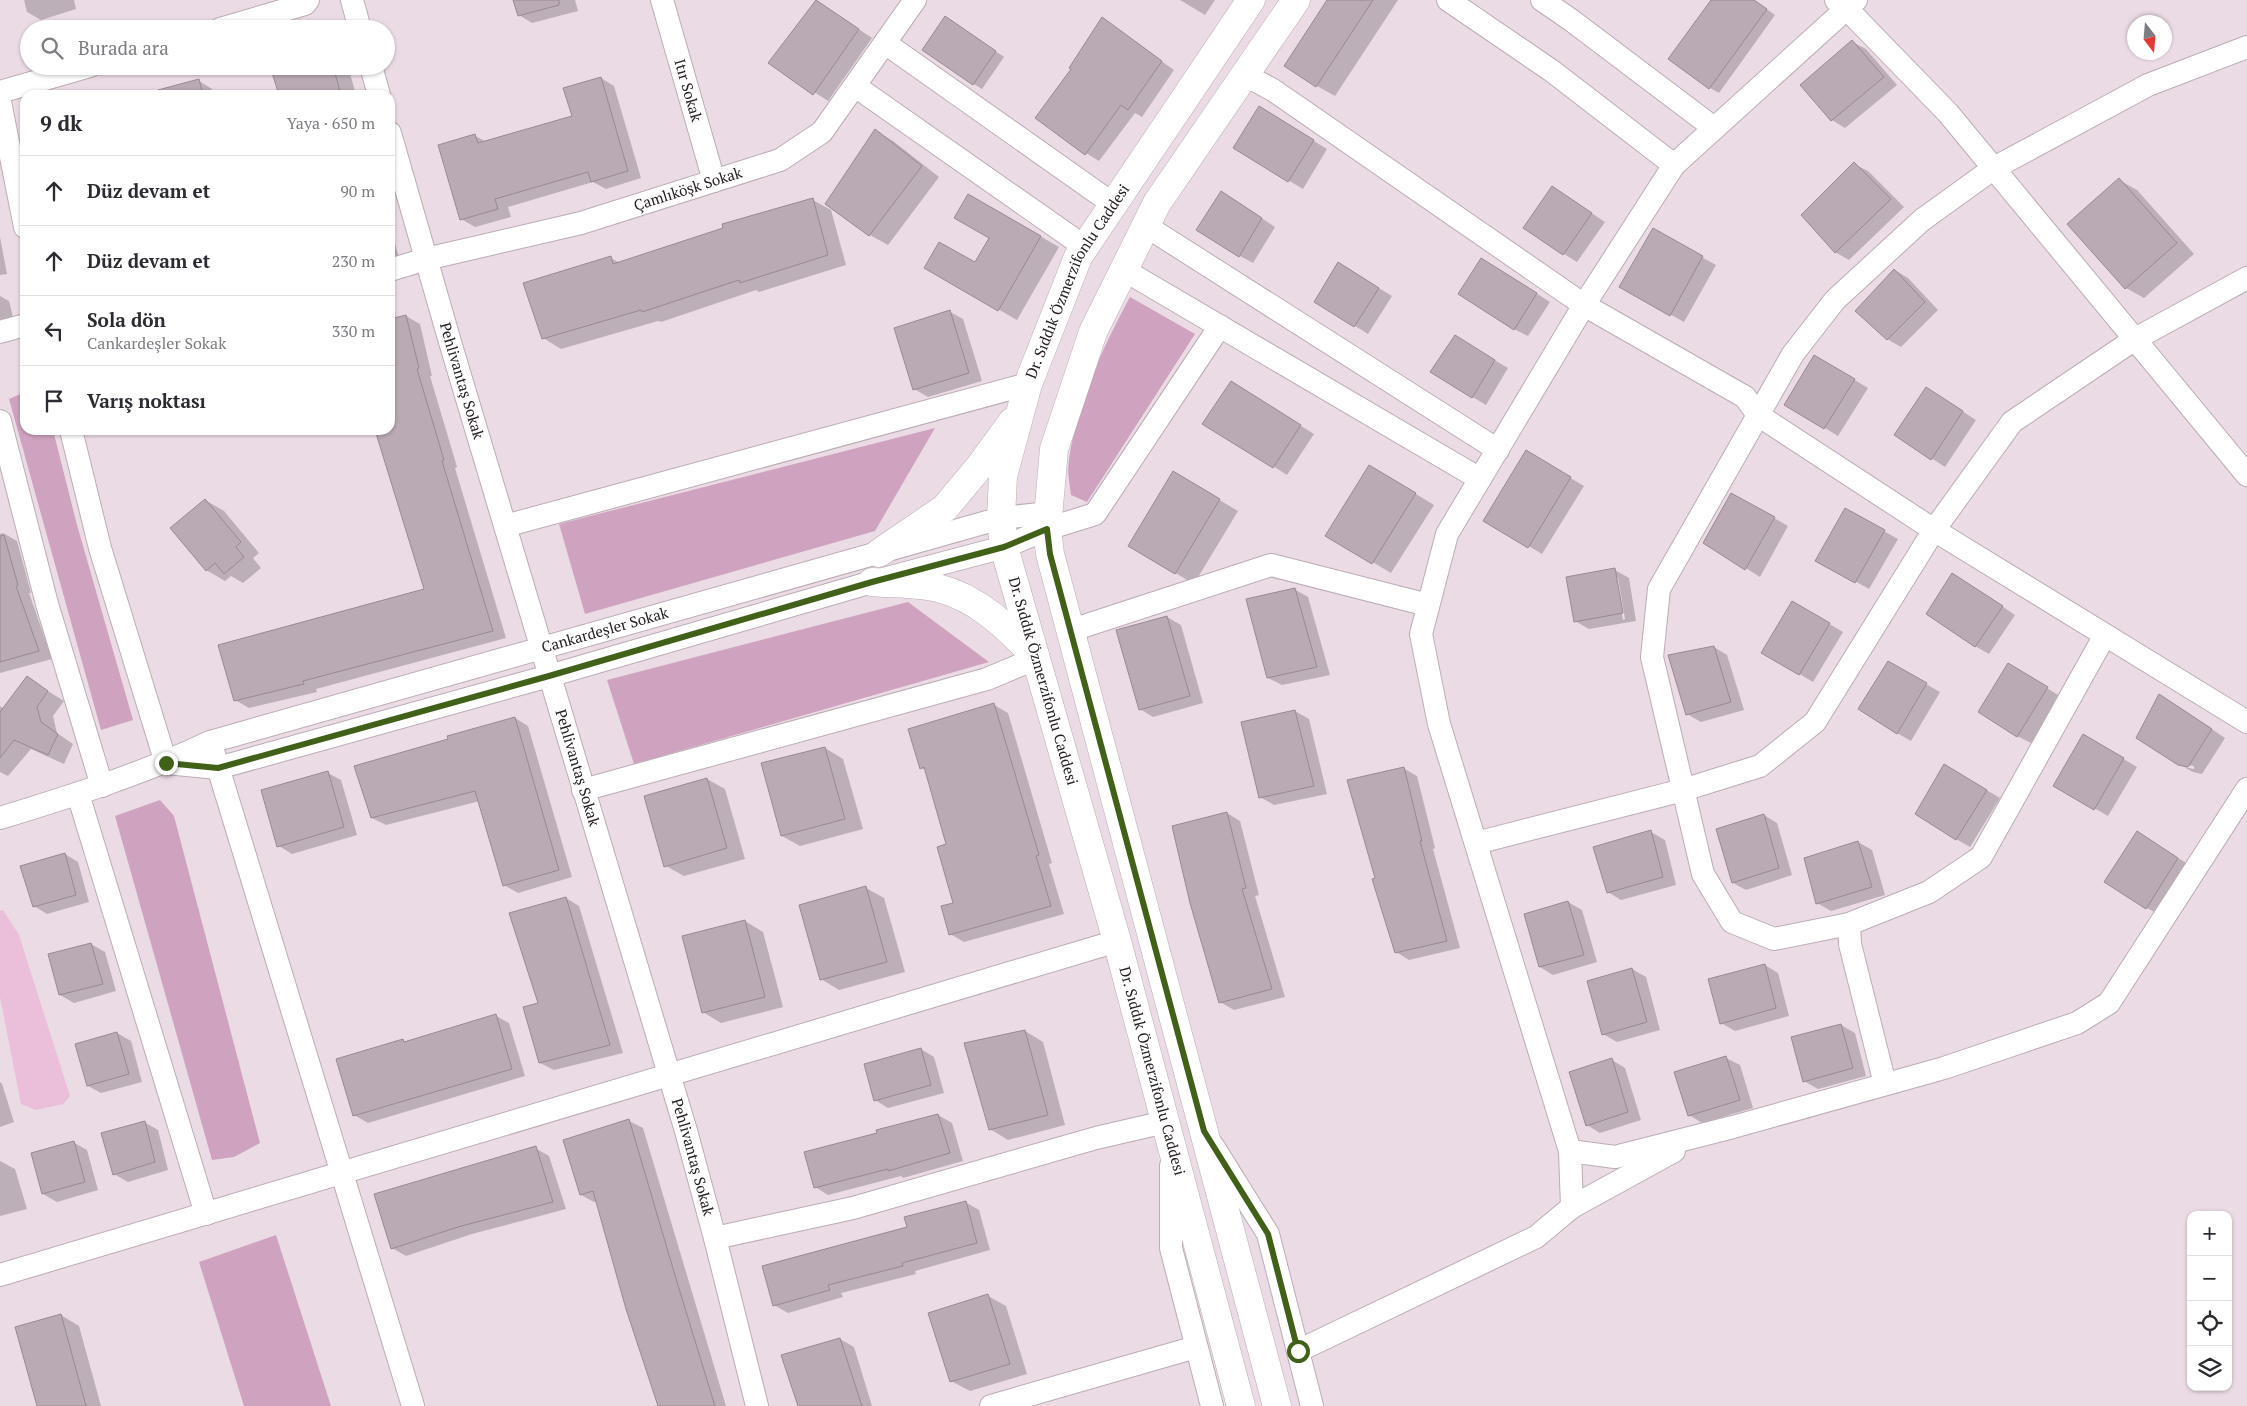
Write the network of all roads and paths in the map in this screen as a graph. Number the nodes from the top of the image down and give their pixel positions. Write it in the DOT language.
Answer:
graph roads {
  1 [pos="308,0"];
  2 [pos="352,0"];
  3 [pos="662,0"];
  4 [pos="915,0"];
  5 [pos="1252,0"];
  6 [pos="1296,0"];
  7 [pos="1448,0"];
  8 [pos="1542,0"];
  9 [pos="1846,3"];
  10 [pos="251,20"];
  11 [pos="358,20"];
  12 [pos="886,42"];
  13 [pos="2247,47"];
  14 [pos="59,75"];
  15 [pos="373,75"];
  16 [pos="1245,75"];
  17 [pos="855,86"];
  18 [pos="378,90"];
  19 [pos="0,92"];
  20 [pos="0,102"];
  21 [pos="1714,128"];
  22 [pos="395,151"];
  23 [pos="1674,164"];
  24 [pos="1994,168"];
  25 [pos="714,181"];
  26 [pos="20,203"];
  27 [pos="1114,204"];
  28 [pos="1146,226"];
  29 [pos="1085,247"];
  30 [pos="426,260"];
  31 [pos="395,269"];
  32 [pos="1124,270"];
  33 [pos="2247,278"];
  34 [pos="1584,305"];
  35 [pos="20,326"];
  36 [pos="1220,326"];
  37 [pos="0,332"];
  38 [pos="2135,339"];
  39 [pos="1025,396"];
  40 [pos="1758,415"];
  41 [pos="0,421"];
  42 [pos="72,435"];
  43 [pos="1498,450"];
  44 [pos="2247,475"];
  45 [pos="1480,479"];
  46 [pos="1001,518"];
  47 [pos="1048,521"];
  48 [pos="505,526"];
  49 [pos="1934,530"];
  50 [pos="1004,547"];
  51 [pos="879,554"];
  52 [pos="872,582"];
  53 [pos="1428,605"];
  54 [pos="1072,630"];
  55 [pos="2105,635"];
  56 [pos="541,649"];
  57 [pos="1037,658"];
  58 [pos="549,676"];
  59 [pos="2247,722"];
  60 [pos="210,742"];
  61 [pos="166,763"];
  62 [pos="218,768"];
  63 [pos="102,786"];
  64 [pos="2247,789"];
  65 [pos="584,790"];
  66 [pos="1683,790"];
  67 [pos="78,794"];
  68 [pos="0,818"];
  69 [pos="1476,843"];
  70 [pos="1849,924"];
  71 [pos="1118,941"];
  72 [pos="669,1075"];
  73 [pos="1886,1084"];
  74 [pos="1733,1127"];
  75 [pos="1204,1131"];
  76 [pos="1168,1132"];
  77 [pos="1570,1152"];
  78 [pos="342,1173"];
  79 [pos="1572,1207"];
  80 [pos="206,1214"];
  81 [pos="715,1238"];
  82 [pos="0,1276"];
  83 [pos="1196,1347"];
  84 [pos="1298,1351"];
  85 [pos="413,1406"];
  86 [pos="757,1406"];
  87 [pos="991,1406"];
  88 [pos="1212,1406"];
  89 [pos="1241,1406"];
  90 [pos="1277,1406"];
  91 [pos="1312,1406"];
  1 -- 10 [label="street"];
  2 -- 11 [label="street"];
  3 -- 25 [label="street, Itır Sokak"];
  4 -- 12 [label="street, Çamlıköşk Sokak"];
  5 -- 27 [label="main road, Dr. Sıddık Özmerzifonlu Caddesi"];
  6 -- 16 [label="main road"];
  7 -- 23 [label="street"];
  8 -- 21 [label="street"];
  9 -- 21 [label="street"];
  9 -- 24 [label="street"];
  12 -- 17 [label="street, Çamlıköşk Sokak"];
  12 -- 27 [label="street"];
  13 -- 24 [label="street"];
  14 -- 19 [label="street"];
  15 -- 18 [label="street"];
  16 -- 28 [label="main road"];
  16 -- 34 [label="street"];
  17 -- 25 [label="street, Çamlıköşk Sokak"];
  17 -- 29 [label="street"];
  20 -- 26 [label="street"];
  21 -- 23 [label="street"];
  22 -- 30 [label="street, Pehlivantaş Sokak"];
  23 -- 34 [label="street"];
  24 -- 38 [label="street"];
  24 -- 40 [label="street"];
  25 -- 30 [label="street, Çamlıköşk Sokak"];
  27 -- 29 [label="main road, Dr. Sıddık Özmerzifonlu Caddesi"];
  28 -- 32 [label="main road"];
  28 -- 43 [label="street"];
  29 -- 39 [label="main road, Dr. Sıddık Özmerzifonlu Caddesi"];
  30 -- 31 [label="street, Çamlıköşk Sokak"];
  30 -- 48 [label="street, Pehlivantaş Sokak"];
  32 -- 36 [label="street"];
  32 -- 47 [label="main road"];
  33 -- 38 [label="street"];
  34 -- 40 [label="street"];
  34 -- 43 [label="street"];
  35 -- 37 [label="street"];
  36 -- 45 [label="street"];
  36 -- 47 [label="street"];
  38 -- 44 [label="street"];
  38 -- 49 [label="street"];
  39 -- 46 [label="main road, Dr. Sıddık Özmerzifonlu Caddesi"];
  39 -- 48 [label="street"];
  39 -- 51 [label="main road"];
  40 -- 49 [label="street"];
  40 -- 66 [label="street"];
  41 -- 63 [label="street"];
  42 -- 61 [label="street"];
  43 -- 45 [label="street"];
  45 -- 53 [label="street"];
  46 -- 47 [label="street, Cankardeşler Sokak"];
  46 -- 50 [label="main road, Dr. Sıddık Özmerzifonlu Caddesi"];
  46 -- 51 [label="street, Cankardeşler Sokak"];
  47 -- 50 [label="street, Cankardeşler Sokak"];
  47 -- 54 [label="main road"];
  48 -- 56 [label="street, Pehlivantaş Sokak"];
  49 -- 55 [label="street"];
  49 -- 66 [label="street"];
  50 -- 52 [label="street, Cankardeşler Sokak"];
  50 -- 57 [label="main road, Dr. Sıddık Özmerzifonlu Caddesi"];
  51 -- 56 [label="street, Cankardeşler Sokak"];
  52 -- 57 [label="main road"];
  52 -- 58 [label="street, Cankardeşler Sokak"];
  53 -- 54 [label="street"];
  53 -- 69 [label="street"];
  54 -- 75 [label="main road"];
  55 -- 59 [label="street"];
  55 -- 70 [label="street"];
  56 -- 58 [label="street, Pehlivantaş Sokak"];
  56 -- 60 [label="street, Cankardeşler Sokak"];
  57 -- 65 [label="street"];
  57 -- 71 [label="main road, Dr. Sıddık Özmerzifonlu Caddesi"];
  58 -- 62 [label="street, Cankardeşler Sokak"];
  58 -- 65 [label="street, Pehlivantaş Sokak"];
  60 -- 61 [label="street, Cankardeşler Sokak"];
  60 -- 62 [label="street"];
  61 -- 62 [label="street, Cankardeşler Sokak"];
  61 -- 63 [label="street, Cankardeşler Sokak"];
  62 -- 78 [label="street"];
  63 -- 67 [label="street, Cankardeşler Sokak"];
  64 -- 73 [label="street"];
  65 -- 72 [label="street, Pehlivantaş Sokak"];
  66 -- 69 [label="street"];
  66 -- 70 [label="street"];
  67 -- 68 [label="street, Cankardeşler Sokak"];
  67 -- 80 [label="street"];
  69 -- 77 [label="street"];
  70 -- 73 [label="street"];
  71 -- 72 [label="street"];
  71 -- 76 [label="main road, Dr. Sıddık Özmerzifonlu Caddesi"];
  72 -- 78 [label="street"];
  72 -- 81 [label="street, Pehlivantaş Sokak"];
  73 -- 74 [label="street"];
  74 -- 77 [label="street"];
  74 -- 79 [label="street"];
  75 -- 84 [label="street"];
  75 -- 90 [label="main road"];
  76 -- 81 [label="street"];
  76 -- 83 [label="street"];
  76 -- 89 [label="main road, Dr. Sıddık Özmerzifonlu Caddesi"];
  77 -- 79 [label="street"];
  78 -- 80 [label="street"];
  78 -- 85 [label="street"];
  79 -- 84 [label="street"];
  80 -- 82 [label="street"];
  81 -- 86 [label="street, Pehlivantaş Sokak"];
  83 -- 87 [label="street"];
  83 -- 88 [label="street"];
  84 -- 91 [label="street"];
}
